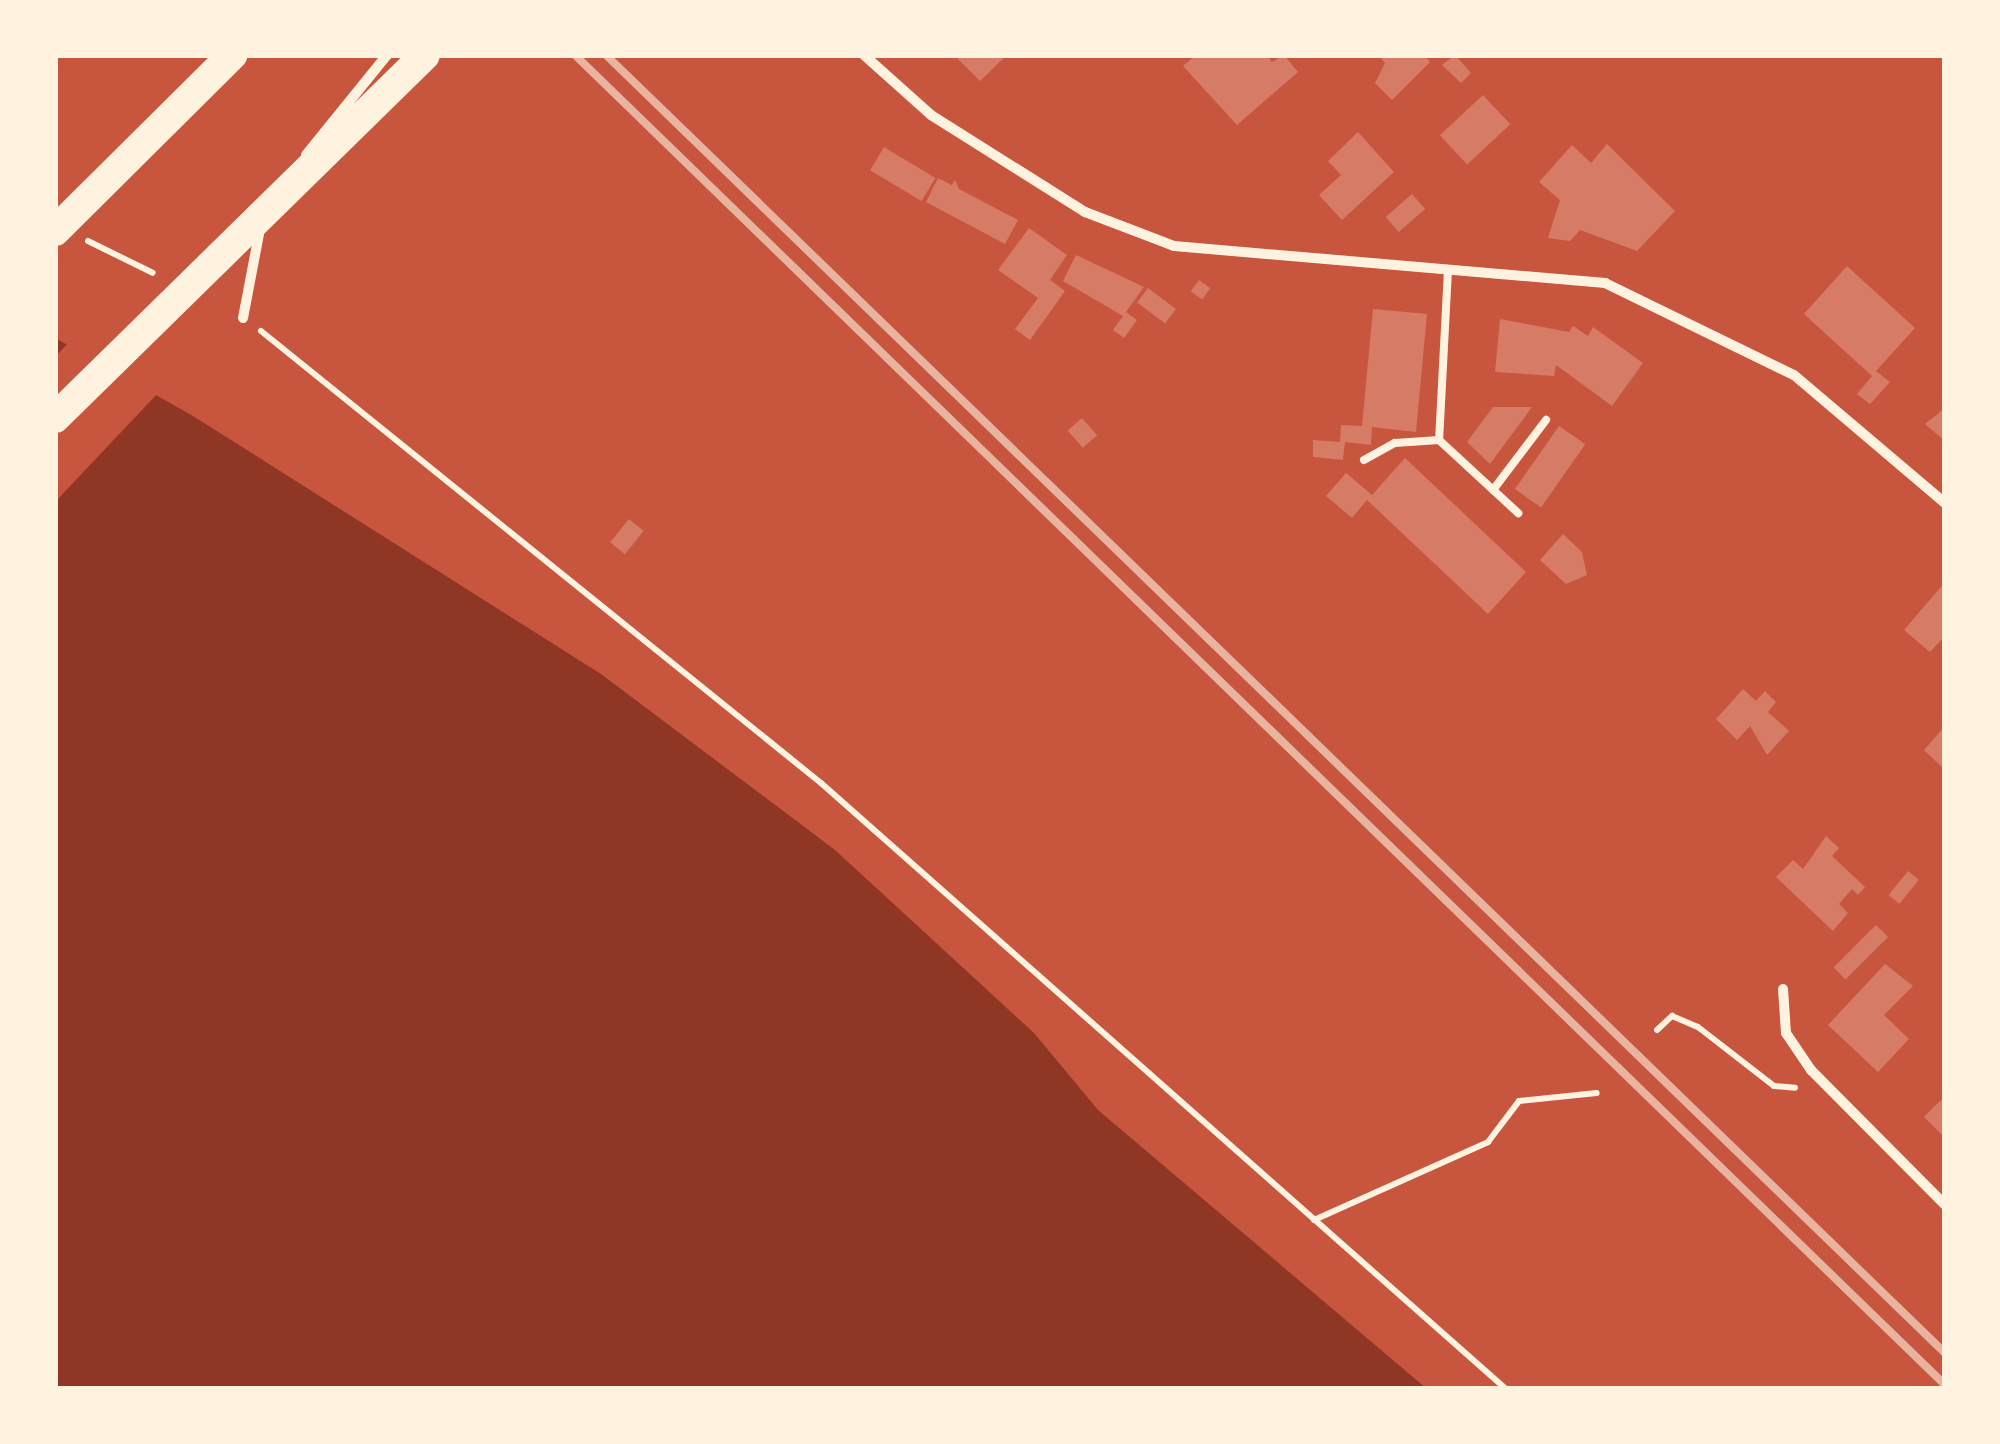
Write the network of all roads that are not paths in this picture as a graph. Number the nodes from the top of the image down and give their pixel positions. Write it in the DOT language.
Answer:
graph roads {
  1 [pos="232,55"];
  2 [pos="387,55"];
  3 [pos="425,55"];
  4 [pos="864,55"];
  5 [pos="64,232"];
  6 [pos="1448,270"];
  7 [pos="244,318"];
  8 [pos="55,418"];
  9 [pos="1546,420"];
  10 [pos="1439,440"];
  11 [pos="1364,460"];
  12 [pos="1493,490"];
  13 [pos="1945,503"];
  14 [pos="1518,513"];
  15 [pos="1783,990"];
  16 [pos="1945,1204"];
  1 -- 5 [label="highway"];
  2 -- 7 [label="street"];
  3 -- 8 [label="highway"];
  4 -- 6 [label="street"];
  6 -- 10 [label="lane"];
  6 -- 13 [label="street"];
  9 -- 12 [label="lane"];
  10 -- 11 [label="lane"];
  10 -- 12 [label="lane"];
  12 -- 14 [label="lane"];
  15 -- 16 [label="street"];
}
